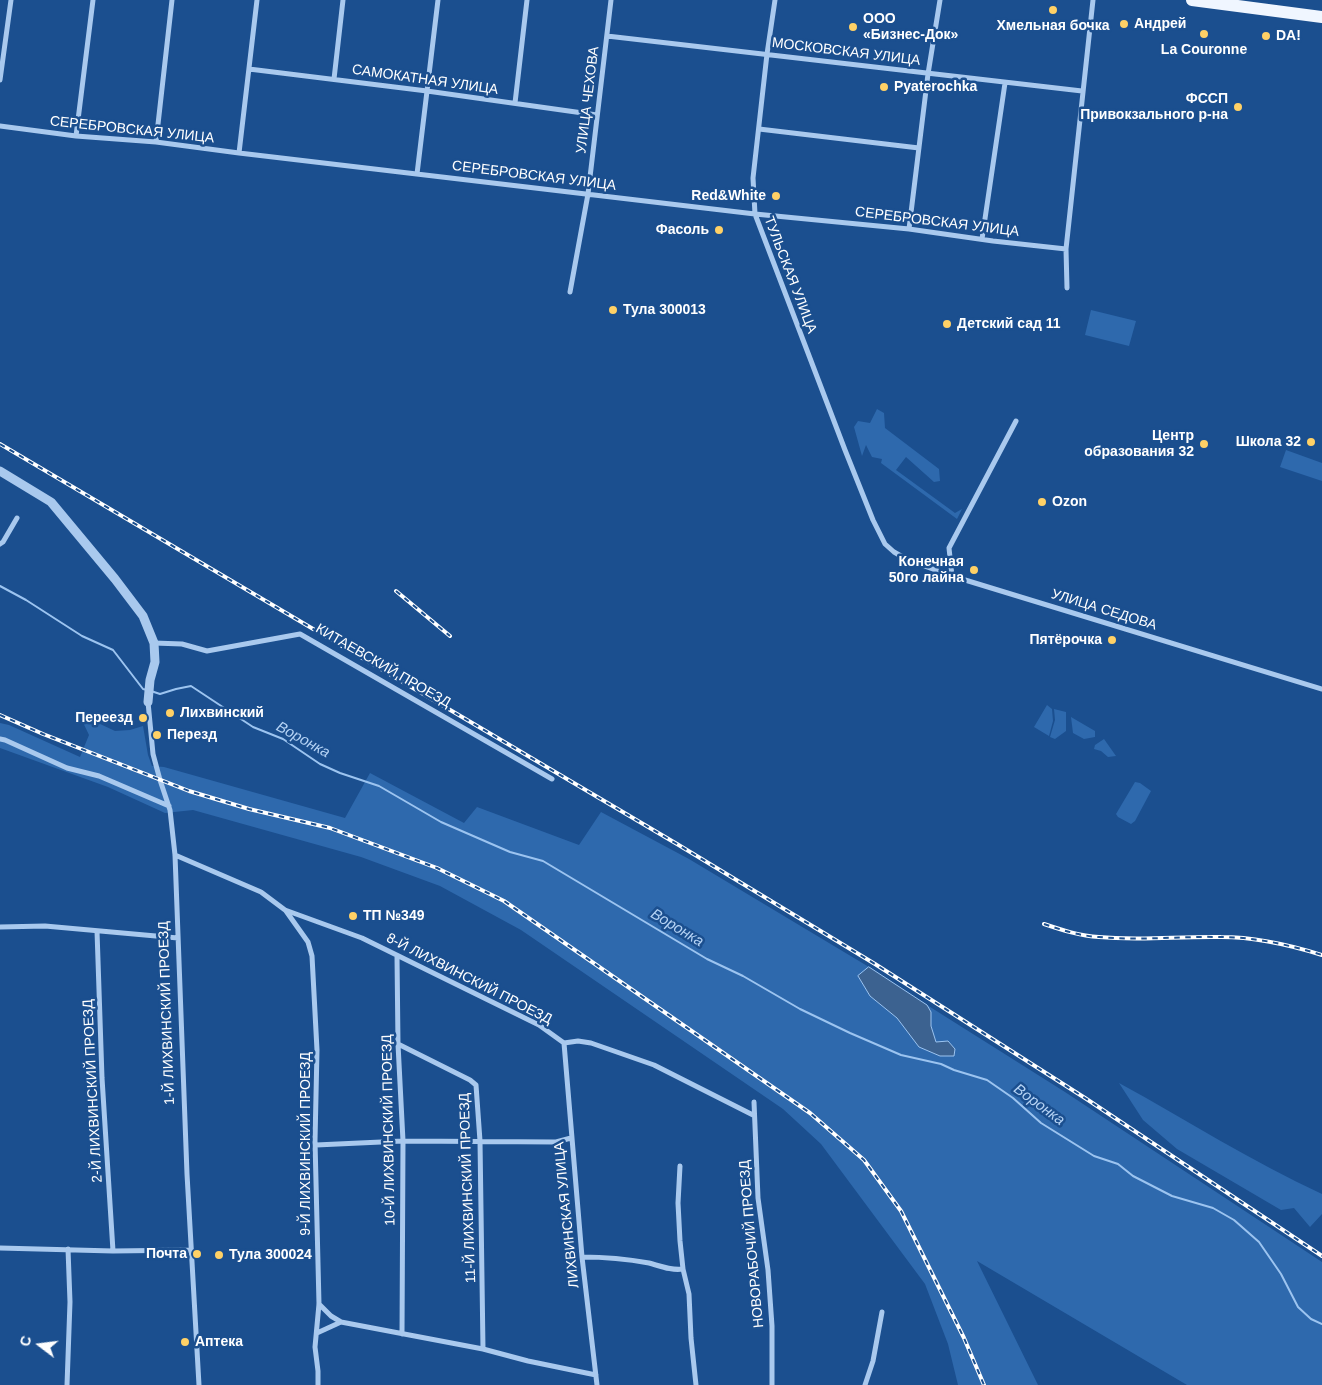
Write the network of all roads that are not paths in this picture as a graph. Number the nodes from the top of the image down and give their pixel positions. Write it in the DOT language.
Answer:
graph roads {
  1 [pos="11,0"];
  2 [pos="93,0"];
  3 [pos="172,0"];
  4 [pos="257,0"];
  5 [pos="344,0"];
  6 [pos="438,0"];
  7 [pos="526,0"];
  8 [pos="611,0"];
  9 [pos="775,0"];
  10 [pos="940,0"];
  11 [pos="1093,0"];
  12 [pos="1192,0"];
  13 [pos="1322,17"];
  14 [pos="607,36"];
  15 [pos="3,42"];
  16 [pos="767,54"];
  17 [pos="249,69"];
  18 [pos="928,74"];
  19 [pos="334,79"];
  20 [pos="0,80"];
  21 [pos="1005,83"];
  22 [pos="427,91"];
  23 [pos="1082,92"];
  24 [pos="515,103"];
  25 [pos="597,115"];
  26 [pos="0,126"];
  27 [pos="759,129"];
  28 [pos="76,136"];
  29 [pos="156,142"];
  30 [pos="919,148"];
  31 [pos="239,153"];
  32 [pos="417,174"];
  33 [pos="588,194"];
  34 [pos="754,214"];
  35 [pos="909,229"];
  36 [pos="982,239"];
  37 [pos="1066,248"];
  38 [pos="1066,288"];
  39 [pos="570,292"];
  40 [pos="1016,421"];
  41 [pos="0,471"];
  42 [pos="18,518"];
  43 [pos="0,544"];
  44 [pos="885,544"];
  45 [pos="952,576"];
  46 [pos="154,643"];
  47 [pos="1322,689"];
  48 [pos="148,702"];
  49 [pos="0,739"];
  50 [pos="552,779"];
  51 [pos="169,806"];
  52 [pos="175,856"];
  53 [pos="285,910"];
  54 [pos="0,927"];
  55 [pos="97,931"];
  56 [pos="178,938"];
  57 [pos="397,956"];
  58 [pos="564,1043"];
  59 [pos="398,1044"];
  60 [pos="754,1102"];
  61 [pos="753,1115"];
  62 [pos="571,1138"];
  63 [pos="403,1141"];
  64 [pos="480,1141"];
  65 [pos="316,1145"];
  66 [pos="680,1166"];
  67 [pos="0,1248"];
  68 [pos="68,1249"];
  69 [pos="113,1250"];
  70 [pos="191,1250"];
  71 [pos="582,1257"];
  72 [pos="683,1269"];
  73 [pos="319,1304"];
  74 [pos="882,1312"];
  75 [pos="341,1322"];
  76 [pos="317,1333"];
  77 [pos="402,1334"];
  78 [pos="483,1349"];
  79 [pos="596,1375"];
  80 [pos="67,1385"];
  81 [pos="199,1385"];
  82 [pos="318,1385"];
  83 [pos="597,1385"];
  84 [pos="696,1385"];
  85 [pos="772,1385"];
  86 [pos="865,1385"];
  1 -- 15 [label="street"];
  2 -- 28 [label="street"];
  3 -- 29 [label="street"];
  4 -- 17 [label="street"];
  5 -- 19 [label="street"];
  6 -- 22 [label="street"];
  7 -- 24 [label="street"];
  8 -- 14 [label="street, УЛИЦА ЧЕХОВА"];
  9 -- 16 [label="street, ТУЛЬСКАЯ УЛИЦА"];
  10 -- 18 [label="street"];
  11 -- 23 [label="street"];
  12 -- 13 [label="main road"];
  14 -- 16 [label="street, МОСКОВСКАЯ УЛИЦА"];
  14 -- 25 [label="street, УЛИЦА ЧЕХОВА"];
  15 -- 20 [label="street"];
  16 -- 18 [label="street, МОСКОВСКАЯ УЛИЦА"];
  16 -- 27 [label="street, ТУЛЬСКАЯ УЛИЦА"];
  17 -- 19 [label="street, САМОКАТНАЯ УЛИЦА"];
  17 -- 31 [label="street"];
  18 -- 21 [label="street, МОСКОВСКАЯ УЛИЦА"];
  18 -- 30 [label="street"];
  19 -- 22 [label="street, САМОКАТНАЯ УЛИЦА"];
  21 -- 23 [label="street, МОСКОВСКАЯ УЛИЦА"];
  21 -- 36 [label="street"];
  22 -- 24 [label="street, САМОКАТНАЯ УЛИЦА"];
  22 -- 32 [label="street"];
  23 -- 37 [label="street"];
  24 -- 25 [label="street, САМОКАТНАЯ УЛИЦА"];
  25 -- 33 [label="street, УЛИЦА ЧЕХОВА"];
  26 -- 28 [label="street, СЕРЕБРОВСКАЯ УЛИЦА"];
  27 -- 30 [label="street"];
  27 -- 34 [label="street, ТУЛЬСКАЯ УЛИЦА"];
  28 -- 29 [label="street, СЕРЕБРОВСКАЯ УЛИЦА"];
  29 -- 31 [label="street, СЕРЕБРОВСКАЯ УЛИЦА"];
  30 -- 35 [label="street"];
  31 -- 32 [label="street, СЕРЕБРОВСКАЯ УЛИЦА"];
  32 -- 33 [label="street, СЕРЕБРОВСКАЯ УЛИЦА"];
  33 -- 34 [label="street, СЕРЕБРОВСКАЯ УЛИЦА"];
  33 -- 39 [label="street, УЛИЦА ЧЕХОВА"];
  34 -- 35 [label="street, СЕРЕБРОВСКАЯ УЛИЦА"];
  34 -- 44 [label="street, ТУЛЬСКАЯ УЛИЦА"];
  35 -- 36 [label="street, СЕРЕБРОВСКАЯ УЛИЦА"];
  36 -- 37 [label="street, СЕРЕБРОВСКАЯ УЛИЦА"];
  37 -- 38 [label="street"];
  40 -- 45 [label="street"];
  41 -- 46 [label="street"];
  42 -- 43 [label="street"];
  44 -- 45 [label="street, УЛИЦА СЕДОВА"];
  45 -- 47 [label="street, УЛИЦА СЕДОВА"];
  46 -- 48 [label="street, 1-Й ЛИХВИНСКИЙ ПРОЕЗД"];
  46 -- 50 [label="street, КИТАЕВСКИЙ ПРОЕЗД"];
  48 -- 51 [label="street, 1-Й ЛИХВИНСКИЙ ПРОЕЗД"];
  49 -- 51 [label="street"];
  51 -- 52 [label="street, 1-Й ЛИХВИНСКИЙ ПРОЕЗД"];
  52 -- 53 [label="street, 8-Й ЛИХВИНСКИЙ ПРОЕЗД"];
  52 -- 56 [label="street, 1-Й ЛИХВИНСКИЙ ПРОЕЗД"];
  53 -- 57 [label="street, 8-Й ЛИХВИНСКИЙ ПРОЕЗД"];
  53 -- 65 [label="street, 9-Й ЛИХВИНСКИЙ ПРОЕЗД"];
  54 -- 55 [label="street"];
  55 -- 56 [label="street"];
  55 -- 69 [label="street, 2-Й ЛИХВИНСКИЙ ПРОЕЗД"];
  56 -- 70 [label="street, 1-Й ЛИХВИНСКИЙ ПРОЕЗД"];
  57 -- 58 [label="street, 8-Й ЛИХВИНСКИЙ ПРОЕЗД"];
  57 -- 59 [label="street, 10-Й ЛИХВИНСКИЙ ПРОЕЗД"];
  58 -- 61 [label="street"];
  58 -- 62 [label="street, ЛИХВИНСКАЯ УЛИЦА"];
  59 -- 63 [label="street, 10-Й ЛИХВИНСКИЙ ПРОЕЗД"];
  59 -- 64 [label="street, 11-Й ЛИХВИНСКИЙ ПРОЕЗД"];
  60 -- 61 [label="street, НОВОРАБОЧИЙ ПРОЕЗД"];
  61 -- 85 [label="street, НОВОРАБОЧИЙ ПРОЕЗД"];
  62 -- 64 [label="street"];
  62 -- 71 [label="street, ЛИХВИНСКАЯ УЛИЦА"];
  63 -- 64 [label="street"];
  63 -- 65 [label="street"];
  63 -- 77 [label="street, 10-Й ЛИХВИНСКИЙ ПРОЕЗД"];
  64 -- 78 [label="street, 11-Й ЛИХВИНСКИЙ ПРОЕЗД"];
  65 -- 73 [label="street, 9-Й ЛИХВИНСКИЙ ПРОЕЗД"];
  66 -- 72 [label="street"];
  67 -- 68 [label="street"];
  68 -- 69 [label="street"];
  68 -- 80 [label="street"];
  69 -- 70 [label="street"];
  70 -- 81 [label="street, 1-Й ЛИХВИНСКИЙ ПРОЕЗД"];
  71 -- 72 [label="street"];
  71 -- 79 [label="street, ЛИХВИНСКАЯ УЛИЦА"];
  72 -- 84 [label="street"];
  73 -- 75 [label="street"];
  73 -- 76 [label="street, 9-Й ЛИХВИНСКИЙ ПРОЕЗД"];
  74 -- 86 [label="street"];
  75 -- 76 [label="street"];
  75 -- 77 [label="street"];
  76 -- 82 [label="street, 9-Й ЛИХВИНСКИЙ ПРОЕЗД"];
  77 -- 78 [label="street"];
  78 -- 79 [label="street"];
  79 -- 83 [label="street, ЛИХВИНСКАЯ УЛИЦА"];
}
